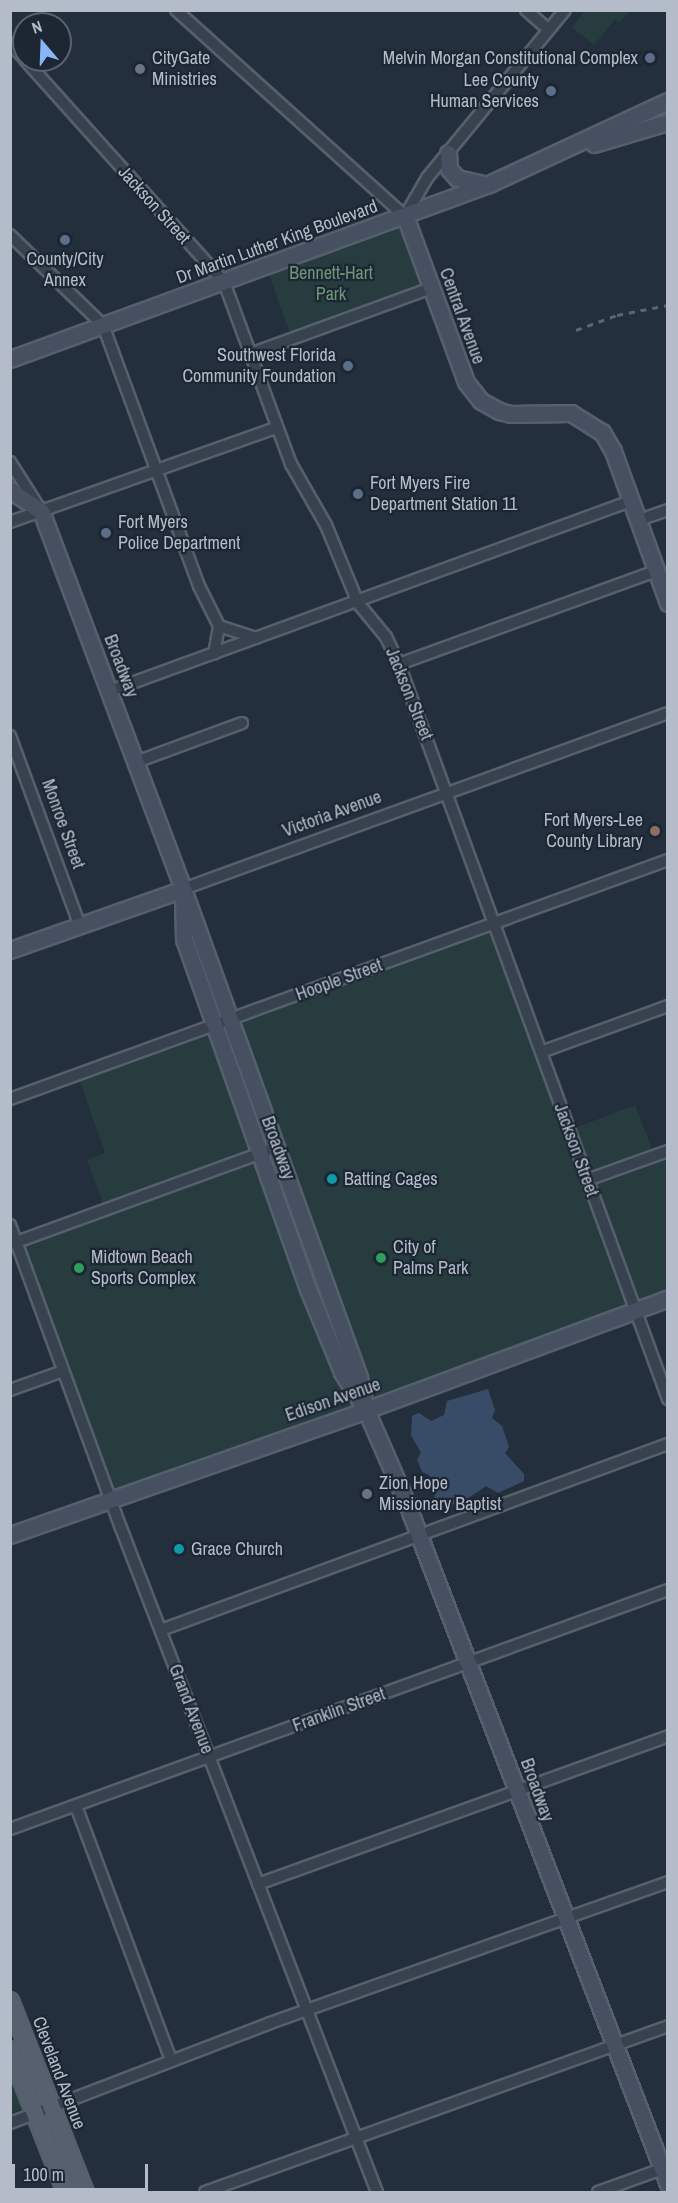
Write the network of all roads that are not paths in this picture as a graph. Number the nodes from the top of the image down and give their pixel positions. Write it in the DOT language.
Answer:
graph roads {
  1 [pos="176,10"];
  2 [pos="526,10"];
  3 [pos="565,10"];
  4 [pos="549,30"];
  5 [pos="37,72"];
  6 [pos="668,100"];
  7 [pos="668,105"];
  8 [pos="668,122"];
  9 [pos="639,130"];
  10 [pos="448,153"];
  11 [pos="554,156"];
  12 [pos="489,184"];
  13 [pos="405,216"];
  14 [pos="10,235"];
  15 [pos="224,282"];
  16 [pos="431,288"];
  17 [pos="103,325"];
  18 [pos="250,354"];
  19 [pos="10,359"];
  20 [pos="275,428"];
  21 [pos="10,462"];
  22 [pos="159,470"];
  23 [pos="10,490"];
  24 [pos="631,501"];
  25 [pos="668,510"];
  26 [pos="41,511"];
  27 [pos="639,520"];
  28 [pos="10,522"];
  29 [pos="656,571"];
  30 [pos="358,603"];
  31 [pos="668,603"];
  32 [pos="219,626"];
  33 [pos="256,638"];
  34 [pos="214,654"];
  35 [pos="399,664"];
  36 [pos="110,692"];
  37 [pos="668,713"];
  38 [pos="242,723"];
  39 [pos="10,736"];
  40 [pos="136,762"];
  41 [pos="446,793"];
  42 [pos="668,860"];
  43 [pos="183,889"];
  44 [pos="494,923"];
  45 [pos="80,926"];
  46 [pos="10,950"];
  47 [pos="668,1006"];
  48 [pos="228,1020"];
  49 [pos="213,1026"];
  50 [pos="541,1052"];
  51 [pos="10,1098"];
  52 [pos="276,1148"];
  53 [pos="668,1151"];
  54 [pos="260,1154"];
  55 [pos="587,1180"];
  56 [pos="10,1225"];
  57 [pos="14,1243"];
  58 [pos="668,1298"];
  59 [pos="635,1310"];
  60 [pos="63,1371"];
  61 [pos="10,1390"];
  62 [pos="668,1400"];
  63 [pos="366,1410"];
  64 [pos="668,1444"];
  65 [pos="110,1498"];
  66 [pos="11,1534"];
  67 [pos="418,1535"];
  68 [pos="668,1590"];
  69 [pos="161,1630"];
  70 [pos="467,1663"];
  71 [pos="668,1736"];
  72 [pos="209,1757"];
  73 [pos="516,1792"];
  74 [pos="76,1806"];
  75 [pos="10,1828"];
  76 [pos="668,1882"];
  77 [pos="258,1884"];
  78 [pos="566,1918"];
  79 [pos="10,2001"];
  80 [pos="307,2010"];
  81 [pos="668,2026"];
  82 [pos="615,2044"];
  83 [pos="10,2050"];
  84 [pos="171,2061"];
  85 [pos="43,2111"];
  86 [pos="10,2123"];
  87 [pos="355,2137"];
  88 [pos="665,2168"];
  89 [pos="668,2184"];
  90 [pos="66,2193"];
  91 [pos="85,2193"];
  92 [pos="205,2193"];
  93 [pos="377,2193"];
  94 [pos="598,2193"];
  1 -- 13 [label="street"];
  2 -- 4 [label="street"];
  3 -- 4 [label="street"];
  4 -- 10 [label="street"];
  5 -- 15 [label="street, Jackson Street"];
  6 -- 11 [label="street, Dr Martin Luther King Boulevard"];
  7 -- 9 [label="street"];
  8 -- 9 [label="street, Dr Martin Luther King Boulevard"];
  9 -- 11 [label="street, Dr Martin Luther King Boulevard"];
  10 -- 12 [label="street"];
  10 -- 13 [label="street"];
  11 -- 12 [label="street, Dr Martin Luther King Boulevard"];
  12 -- 13 [label="street, Dr Martin Luther King Boulevard"];
  13 -- 15 [label="street, Dr Martin Luther King Boulevard"];
  13 -- 16 [label="street, Central Avenue"];
  14 -- 17 [label="street"];
  15 -- 17 [label="street, Dr Martin Luther King Boulevard"];
  15 -- 18 [label="street, Jackson Street"];
  16 -- 18 [label="street"];
  16 -- 24 [label="street, Central Avenue"];
  17 -- 19 [label="street, Dr Martin Luther King Boulevard"];
  17 -- 22 [label="street"];
  18 -- 20 [label="street, Jackson Street"];
  20 -- 22 [label="street"];
  20 -- 30 [label="street, Jackson Street"];
  21 -- 26 [label="street, Broadway"];
  22 -- 26 [label="street"];
  22 -- 32 [label="street"];
  23 -- 26 [label="street"];
  24 -- 27 [label="street, Central Avenue"];
  24 -- 30 [label="street"];
  25 -- 27 [label="street"];
  26 -- 28 [label="street"];
  26 -- 36 [label="street, Broadway"];
  27 -- 29 [label="street, Central Avenue"];
  29 -- 31 [label="street, Central Avenue"];
  29 -- 35 [label="street"];
  30 -- 33 [label="street"];
  30 -- 35 [label="street, Jackson Street"];
  32 -- 33 [label="street"];
  32 -- 34 [label="street"];
  33 -- 34 [label="street"];
  34 -- 36 [label="street"];
  35 -- 41 [label="street, Jackson Street"];
  36 -- 40 [label="street, Broadway"];
  37 -- 41 [label="street, Victoria Avenue"];
  38 -- 40 [label="street"];
  39 -- 45 [label="street, Monroe Street"];
  40 -- 43 [label="street, Broadway"];
  41 -- 43 [label="street, Victoria Avenue"];
  41 -- 44 [label="street, Jackson Street"];
  42 -- 44 [label="street, Hoople Street"];
  43 -- 45 [label="street, Victoria Avenue"];
  43 -- 48 [label="street, Broadway"];
  43 -- 49 [label="street, Broadway"];
  44 -- 48 [label="street, Hoople Street"];
  44 -- 50 [label="street, Jackson Street"];
  45 -- 46 [label="street, Victoria Avenue"];
  47 -- 50 [label="street"];
  48 -- 49 [label="street, Hoople Street"];
  48 -- 52 [label="street, Broadway"];
  49 -- 51 [label="street, Hoople Street"];
  49 -- 54 [label="street, Broadway"];
  50 -- 55 [label="street, Jackson Street"];
  52 -- 54 [label="street"];
  52 -- 63 [label="street, Broadway"];
  53 -- 55 [label="street"];
  54 -- 57 [label="street"];
  54 -- 63 [label="street, Broadway"];
  55 -- 59 [label="street, Jackson Street"];
  56 -- 57 [label="street, Grand Avenue"];
  57 -- 60 [label="street, Grand Avenue"];
  58 -- 59 [label="street, Edison Avenue"];
  59 -- 62 [label="street, Jackson Street"];
  59 -- 63 [label="street, Edison Avenue"];
  60 -- 61 [label="street"];
  60 -- 65 [label="street, Grand Avenue"];
  63 -- 65 [label="street, Edison Avenue"];
  63 -- 67 [label="street, Broadway"];
  64 -- 67 [label="street"];
  65 -- 66 [label="street, Edison Avenue"];
  65 -- 69 [label="street, Grand Avenue"];
  67 -- 69 [label="street"];
  67 -- 70 [label="street, Broadway"];
  68 -- 70 [label="street, Franklin Street"];
  69 -- 72 [label="street, Grand Avenue"];
  70 -- 72 [label="street, Franklin Street"];
  70 -- 73 [label="street, Broadway"];
  71 -- 73 [label="street"];
  72 -- 74 [label="street, Franklin Street"];
  72 -- 77 [label="street, Grand Avenue"];
  73 -- 77 [label="street"];
  73 -- 78 [label="street, Broadway"];
  74 -- 75 [label="street, Franklin Street"];
  74 -- 84 [label="street"];
  76 -- 78 [label="street"];
  77 -- 80 [label="street, Grand Avenue"];
  78 -- 80 [label="street"];
  78 -- 82 [label="street, Broadway"];
  79 -- 85 [label="main road, Cleveland Avenue"];
  80 -- 84 [label="street"];
  80 -- 87 [label="street, Grand Avenue"];
  81 -- 82 [label="street"];
  82 -- 87 [label="street"];
  82 -- 88 [label="street, Broadway"];
  83 -- 85 [label="main road, Cleveland Avenue"];
  84 -- 85 [label="street"];
  85 -- 86 [label="street"];
  85 -- 90 [label="main road, Cleveland Avenue"];
  85 -- 91 [label="main road, Cleveland Avenue"];
  87 -- 92 [label="street"];
  87 -- 93 [label="street, Grand Avenue"];
  88 -- 89 [label="street, Broadway"];
  88 -- 94 [label="street"];
}
